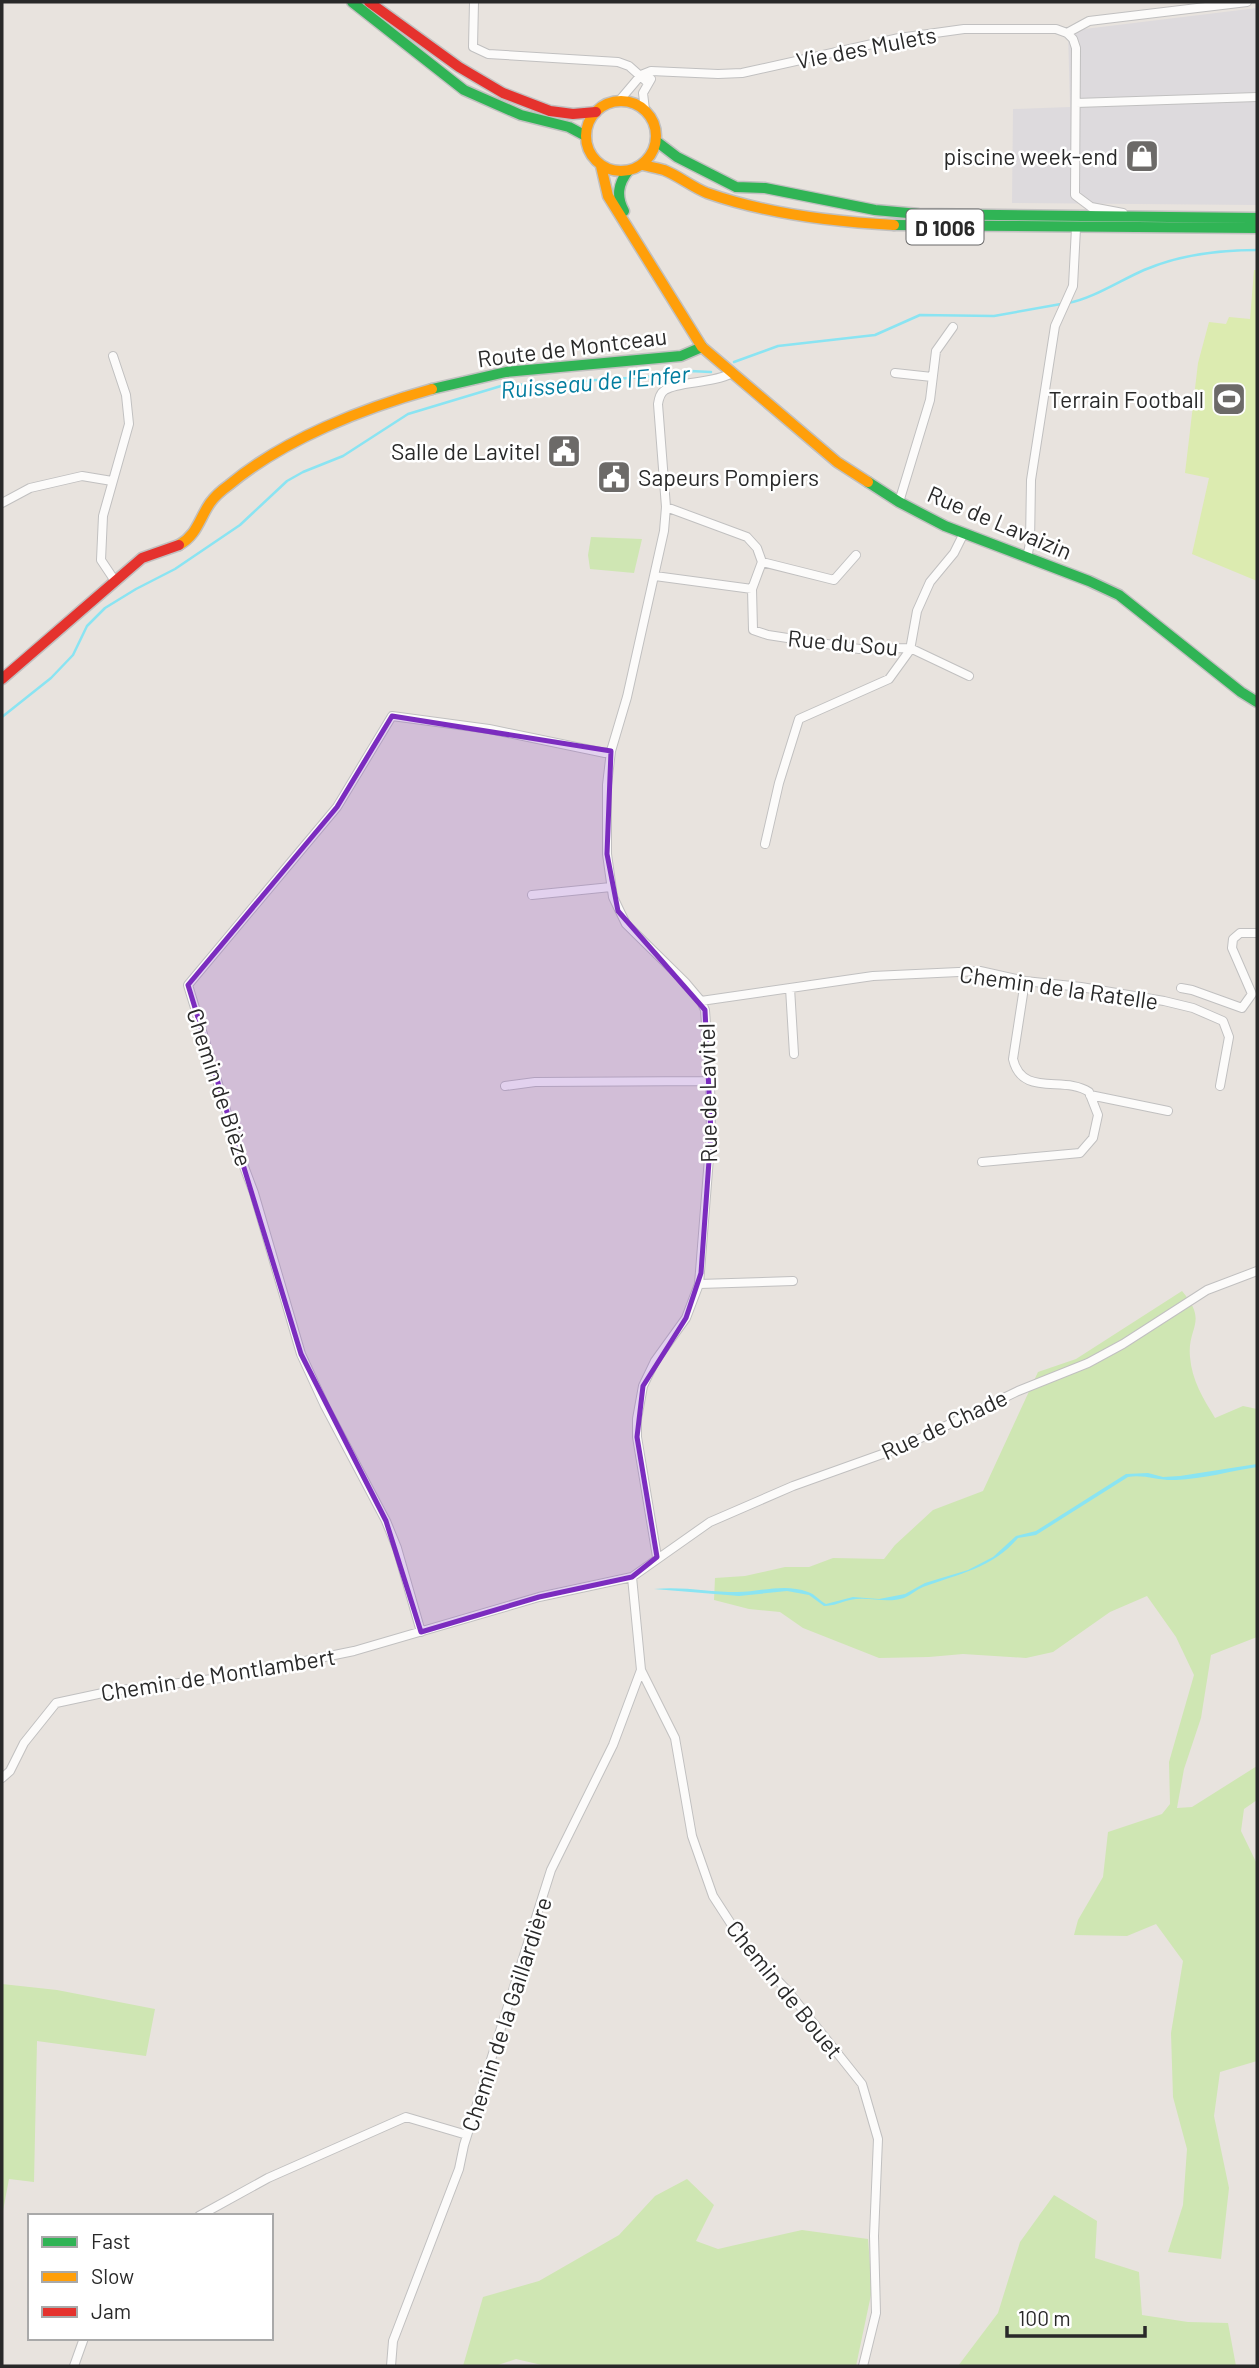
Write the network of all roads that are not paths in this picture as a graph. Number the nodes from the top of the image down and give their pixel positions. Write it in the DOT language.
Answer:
graph roads {
  1 [pos="352,2"];
  2 [pos="369,2"];
  3 [pos="474,2"];
  4 [pos="1247,2"];
  5 [pos="1067,33"];
  6 [pos="644,79"];
  7 [pos="1257,97"];
  8 [pos="619,101"];
  9 [pos="1076,103"];
  10 [pos="645,110"];
  11 [pos="596,112"];
  12 [pos="586,136"];
  13 [pos="656,141"];
  14 [pos="643,164"];
  15 [pos="601,166"];
  16 [pos="628,171"];
  17 [pos="1149,217"];
  18 [pos="1257,218"];
  19 [pos="1076,228"];
  20 [pos="1257,228"];
  21 [pos="655,273"];
  22 [pos="953,327"];
  23 [pos="702,346"];
  24 [pos="113,356"];
  25 [pos="732,373"];
  26 [pos="895,373"];
  27 [pos="932,377"];
  28 [pos="112,481"];
  29 [pos="899,502"];
  30 [pos="2,503"];
  31 [pos="666,506"];
  32 [pos="964,534"];
  33 [pos="856,555"];
  34 [pos="1027,558"];
  35 [pos="762,562"];
  36 [pos="655,576"];
  37 [pos="115,581"];
  38 [pos="752,589"];
  39 [pos="910,648"];
  40 [pos="969,676"];
  41 [pos="2,680"];
  42 [pos="1257,702"];
  43 [pos="611,751"];
  44 [pos="765,844"];
  45 [pos="611,887"];
  46 [pos="532,895"];
  47 [pos="1257,933"];
  48 [pos="1025,981"];
  49 [pos="790,988"];
  50 [pos="1181,988"];
  51 [pos="701,1001"];
  52 [pos="794,1054"];
  53 [pos="710,1081"];
  54 [pos="505,1086"];
  55 [pos="1220,1086"];
  56 [pos="1090,1095"];
  57 [pos="1168,1111"];
  58 [pos="982,1162"];
  59 [pos="1257,1271"];
  60 [pos="793,1281"];
  61 [pos="699,1284"];
  62 [pos="657,1558"];
  63 [pos="632,1577"];
  64 [pos="421,1632"];
  65 [pos="642,1670"];
  66 [pos="2,1778"];
  67 [pos="467,2135"];
  68 [pos="203,2214"];
  69 [pos="83,2340"];
  70 [pos="74,2366"];
  71 [pos="391,2366"];
  72 [pos="863,2366"];
  1 -- 12 [label="main road"];
  2 -- 11 [label="main road"];
  3 -- 6 [label="street"];
  4 -- 5 [label="street"];
  5 -- 6 [label="street, Vie des Mulets"];
  5 -- 9 [label="street"];
  6 -- 8 [label="street"];
  6 -- 10 [label="street"];
  7 -- 9 [label="street"];
  8 -- 10 [label="main road"];
  8 -- 11 [label="main road"];
  9 -- 17 [label="street"];
  10 -- 13 [label="main road"];
  11 -- 12 [label="main road"];
  12 -- 15 [label="main road"];
  13 -- 14 [label="main road"];
  13 -- 17 [label="main road, D 1006"];
  14 -- 16 [label="main road"];
  14 -- 19 [label="main road, D 1006"];
  15 -- 16 [label="main road"];
  15 -- 21 [label="main road, Rue de Lavaizin"];
  16 -- 21 [label="main road, Rue de Lavaizin"];
  17 -- 18 [label="main road, D 1006"];
  19 -- 20 [label="main road, D 1006"];
  19 -- 34 [label="street"];
  21 -- 23 [label="main road, Rue de Lavaizin"];
  22 -- 27 [label="street"];
  23 -- 25 [label="main road, Rue de Lavaizin"];
  23 -- 37 [label="main road, Route de Montceau"];
  24 -- 28 [label="street"];
  25 -- 29 [label="main road, Rue de Lavaizin"];
  25 -- 31 [label="street, Rue de Lavitel"];
  26 -- 27 [label="street"];
  27 -- 29 [label="street"];
  28 -- 30 [label="street"];
  28 -- 37 [label="street"];
  29 -- 32 [label="main road, Rue de Lavaizin"];
  31 -- 35 [label="street"];
  31 -- 36 [label="street, Rue de Lavitel"];
  32 -- 34 [label="main road, Rue de Lavaizin"];
  32 -- 39 [label="street"];
  33 -- 35 [label="street"];
  34 -- 42 [label="main road, Rue de Lavaizin"];
  35 -- 38 [label="street, Rue du Sou"];
  36 -- 38 [label="street"];
  36 -- 43 [label="street, Rue de Lavitel"];
  37 -- 41 [label="main road, Route de Montceau"];
  38 -- 39 [label="street, Rue du Sou"];
  39 -- 40 [label="street, Rue du Sou"];
  39 -- 44 [label="street"];
  43 -- 45 [label="street, Rue de Lavitel"];
  43 -- 64 [label="street, Chemin de Bièze"];
  45 -- 46 [label="street"];
  45 -- 51 [label="street, Rue de Lavitel"];
  47 -- 50 [label="street"];
  48 -- 49 [label="street, Chemin de la Ratelle"];
  48 -- 55 [label="street, Chemin de la Ratelle"];
  48 -- 56 [label="street"];
  49 -- 51 [label="street, Chemin de la Ratelle"];
  49 -- 52 [label="street"];
  51 -- 53 [label="street, Rue de Lavitel"];
  53 -- 54 [label="street"];
  53 -- 61 [label="street, Rue de Lavitel"];
  56 -- 57 [label="street"];
  56 -- 58 [label="street"];
  59 -- 62 [label="street, Rue de Chade"];
  60 -- 61 [label="street"];
  61 -- 62 [label="street, Rue de Lavitel"];
  62 -- 63 [label="street, Rue de Chade"];
  63 -- 64 [label="street, Chemin de Montlambert"];
  63 -- 65 [label="street, Chemin de Bouet"];
  64 -- 66 [label="street, Chemin de Montlambert"];
  65 -- 67 [label="street, Chemin de la Gaillardière"];
  65 -- 72 [label="street, Chemin de Bouet"];
  67 -- 68 [label="street"];
  67 -- 71 [label="street, Chemin de la Gaillardière"];
  69 -- 70 [label="street"];
}
